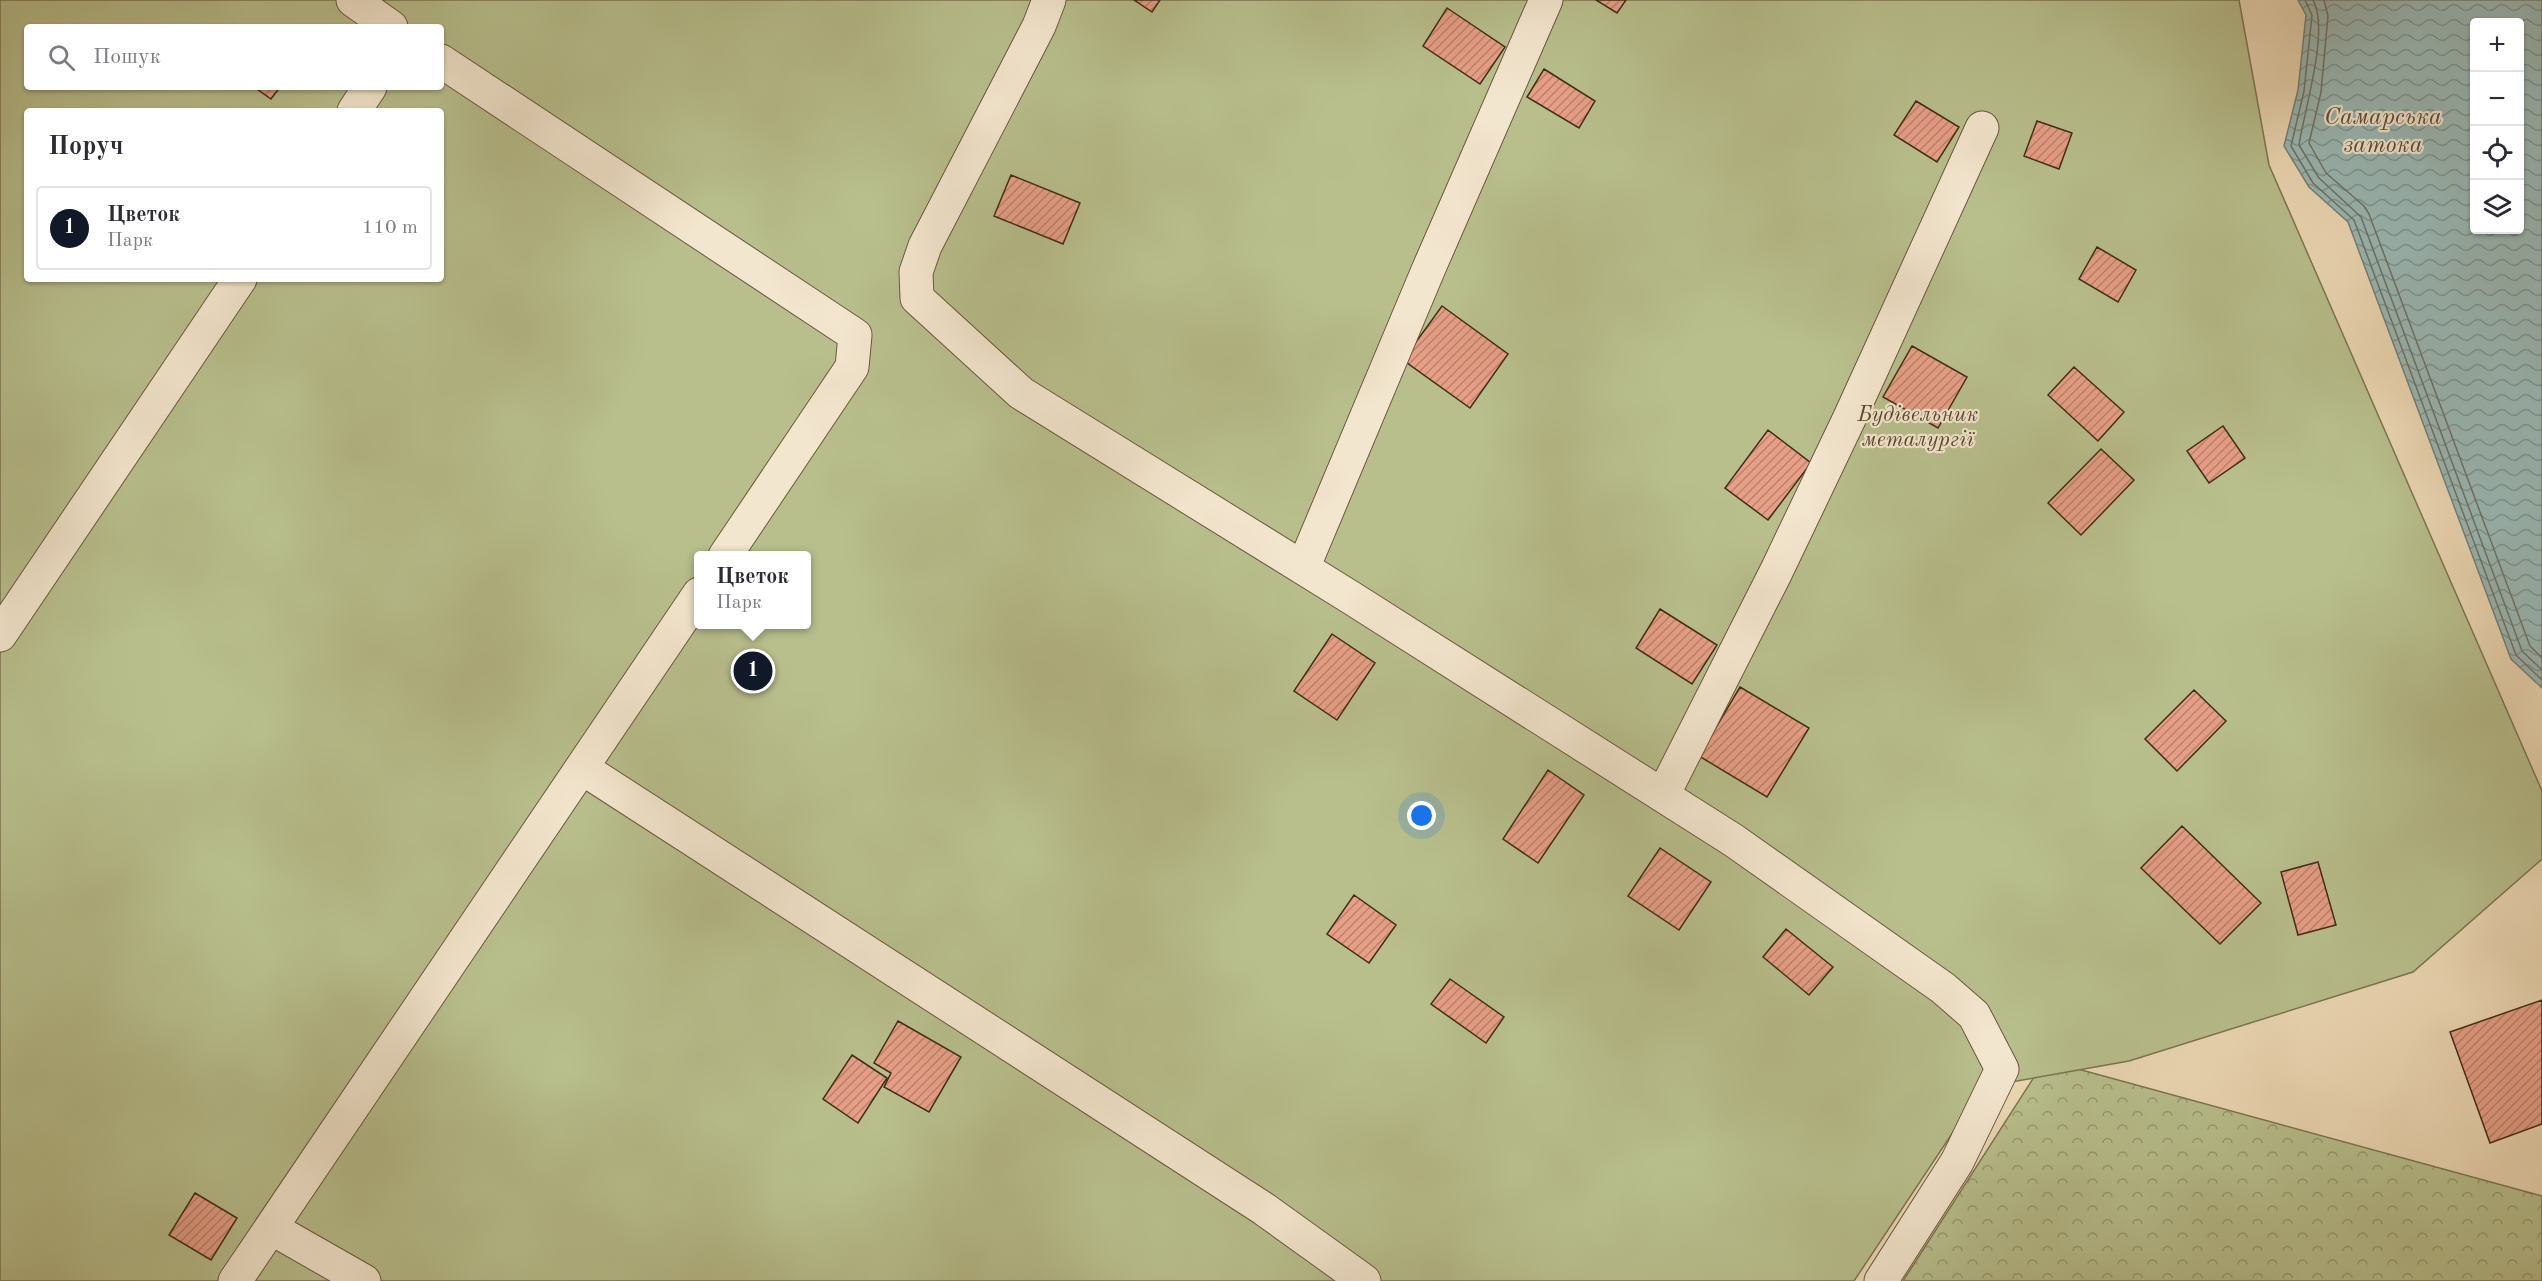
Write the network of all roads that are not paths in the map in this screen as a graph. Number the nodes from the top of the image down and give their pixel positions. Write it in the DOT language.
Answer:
graph roads {
  1 [pos="353,0"];
  2 [pos="1049,0"];
  3 [pos="1546,0"];
  4 [pos="387,24"];
  5 [pos="444,62"];
  6 [pos="368,90"];
  7 [pos="356,108"];
  8 [pos="1982,128"];
  9 [pos="238,282"];
  10 [pos="728,551"];
  11 [pos="1303,568"];
  12 [pos="694,601"];
  13 [pos="0,635"];
  14 [pos="582,768"];
  15 [pos="1663,795"];
  16 [pos="271,1228"];
  17 [pos="235,1281"];
  18 [pos="364,1281"];
  19 [pos="1364,1281"];
  20 [pos="1881,1281"];
  1 -- 4 [label="lane"];
  2 -- 11 [label="lane"];
  3 -- 11 [label="lane"];
  5 -- 10 [label="lane"];
  6 -- 7 [label="lane"];
  8 -- 15 [label="lane"];
  9 -- 13 [label="lane"];
  11 -- 15 [label="lane"];
  12 -- 14 [label="lane"];
  14 -- 16 [label="lane"];
  14 -- 19 [label="lane"];
  15 -- 20 [label="lane"];
  16 -- 17 [label="lane"];
  16 -- 18 [label="lane"];
}
